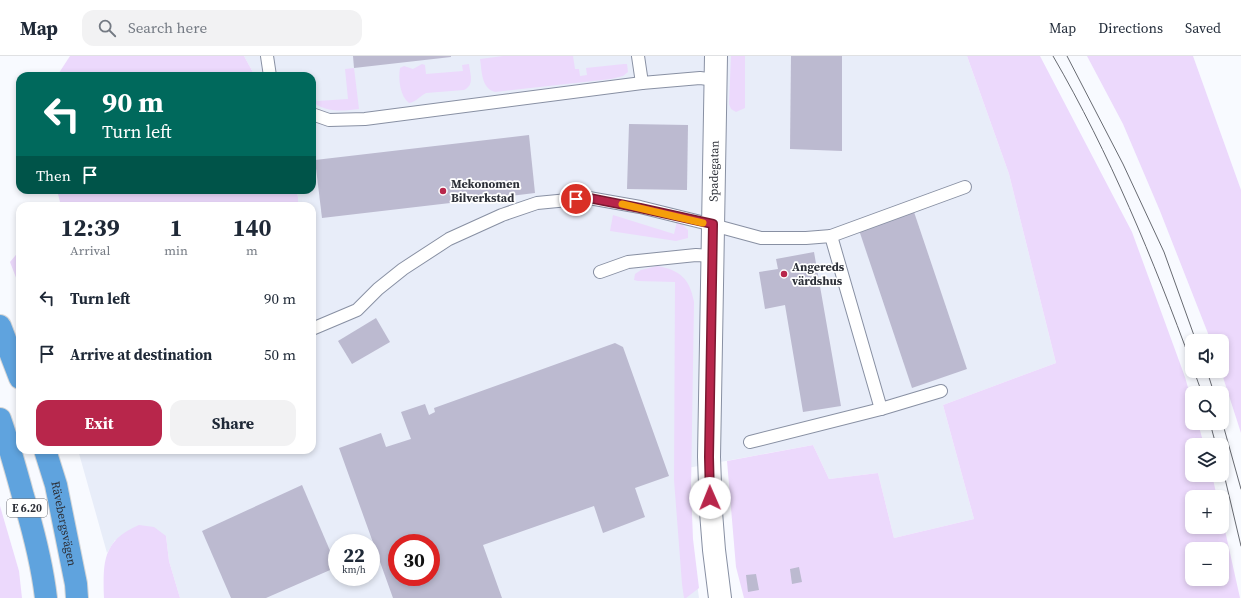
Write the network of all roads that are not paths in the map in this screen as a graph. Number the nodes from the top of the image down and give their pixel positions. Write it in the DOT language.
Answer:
graph roads {
  1 [pos="267,56"];
  2 [pos="638,56"];
  3 [pos="716,56"];
  4 [pos="269,72"];
  5 [pos="716,80"];
  6 [pos="642,83"];
  7 [pos="316,115"];
  8 [pos="965,188"];
  9 [pos="713,224"];
  10 [pos="832,236"];
  11 [pos="712,256"];
  12 [pos="600,272"];
  13 [pos="0,326"];
  14 [pos="316,327"];
  15 [pos="16,368"];
  16 [pos="941,391"];
  17 [pos="881,409"];
  18 [pos="0,419"];
  19 [pos="750,442"];
  20 [pos="46,454"];
  21 [pos="46,598"];
  22 [pos="77,598"];
  23 [pos="720,598"];
  1 -- 4 [label="lane"];
  2 -- 6 [label="lane"];
  3 -- 5 [label="street, Spadegatan"];
  5 -- 6 [label="lane"];
  5 -- 9 [label="street, Spadegatan"];
  6 -- 7 [label="lane"];
  8 -- 10 [label="lane"];
  9 -- 10 [label="lane"];
  9 -- 11 [label="street, Spadegatan"];
  9 -- 14 [label="lane"];
  10 -- 17 [label="lane"];
  11 -- 12 [label="lane"];
  11 -- 23 [label="street, Spadegatan"];
  13 -- 15 [label="highway"];
  16 -- 17 [label="lane"];
  17 -- 19 [label="lane"];
  18 -- 21 [label="highway, E 6.20"];
  20 -- 22 [label="highway, Rävebergsvägen / E 6.20"];
}
